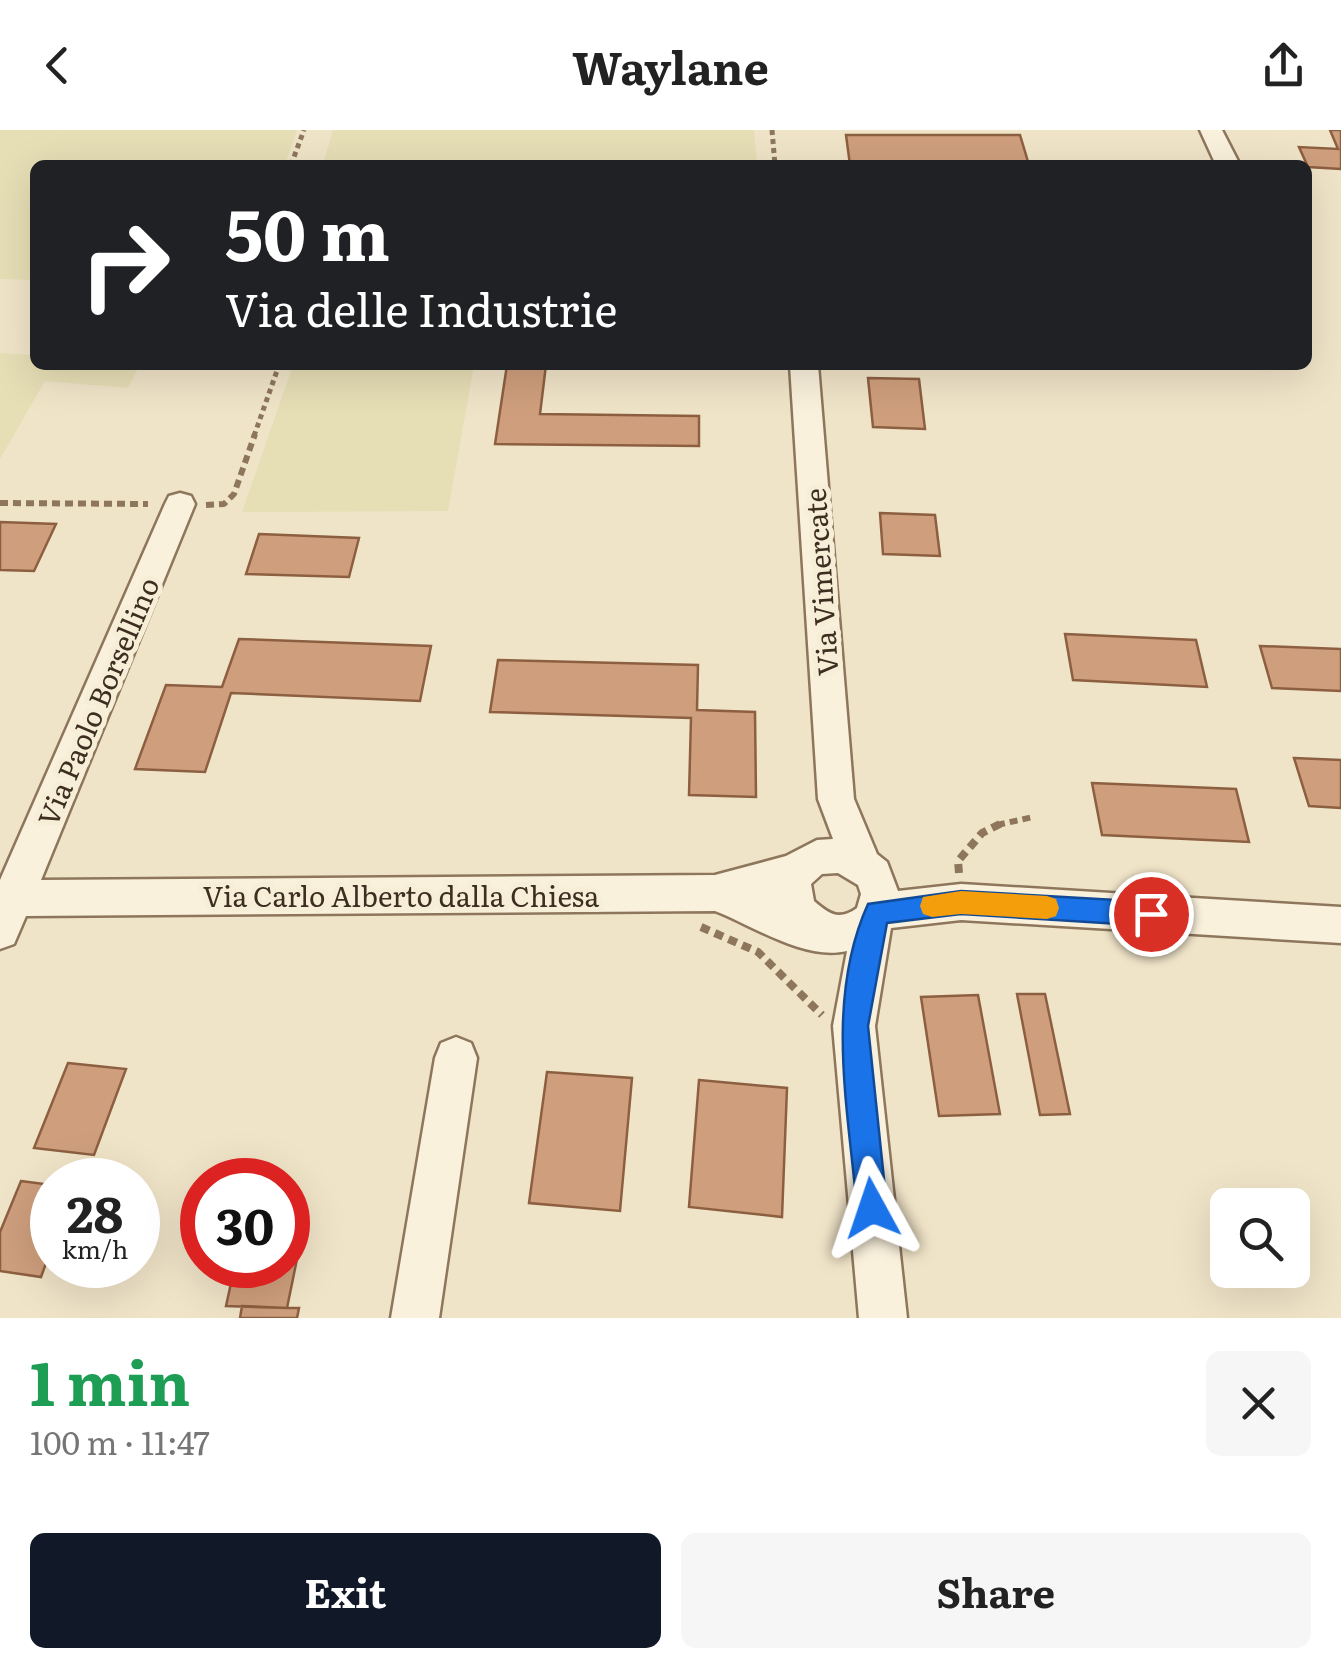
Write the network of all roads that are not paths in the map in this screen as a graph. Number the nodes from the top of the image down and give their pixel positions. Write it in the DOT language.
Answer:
graph roads {
  1 [pos="1211,130"];
  2 [pos="1226,160"];
  3 [pos="804,370"];
  4 [pos="180,504"];
  5 [pos="836,799"];
  6 [pos="805,864"];
  7 [pos="862,865"];
  8 [pos="5,909"];
  9 [pos="706,909"];
  10 [pos="875,915"];
  11 [pos="1341,925"];
  12 [pos="822,933"];
  13 [pos="456,1058"];
  14 [pos="416,1318"];
  15 [pos="883,1318"];
  1 -- 2 [label="street"];
  3 -- 5 [label="street, Via Vimercate"];
  4 -- 8 [label="street, Via Paolo Borsellino"];
  5 -- 6 [label="street, Via Vimercate"];
  5 -- 7 [label="street, Via Vimercate"];
  6 -- 7 [label="street"];
  6 -- 9 [label="street, Via Carlo Alberto dalla Chiesa"];
  6 -- 12 [label="street"];
  7 -- 10 [label="street"];
  8 -- 9 [label="street, Via Carlo Alberto dalla Chiesa"];
  9 -- 12 [label="street"];
  10 -- 11 [label="street"];
  10 -- 12 [label="street"];
  10 -- 15 [label="street"];
  13 -- 14 [label="street"];
}
